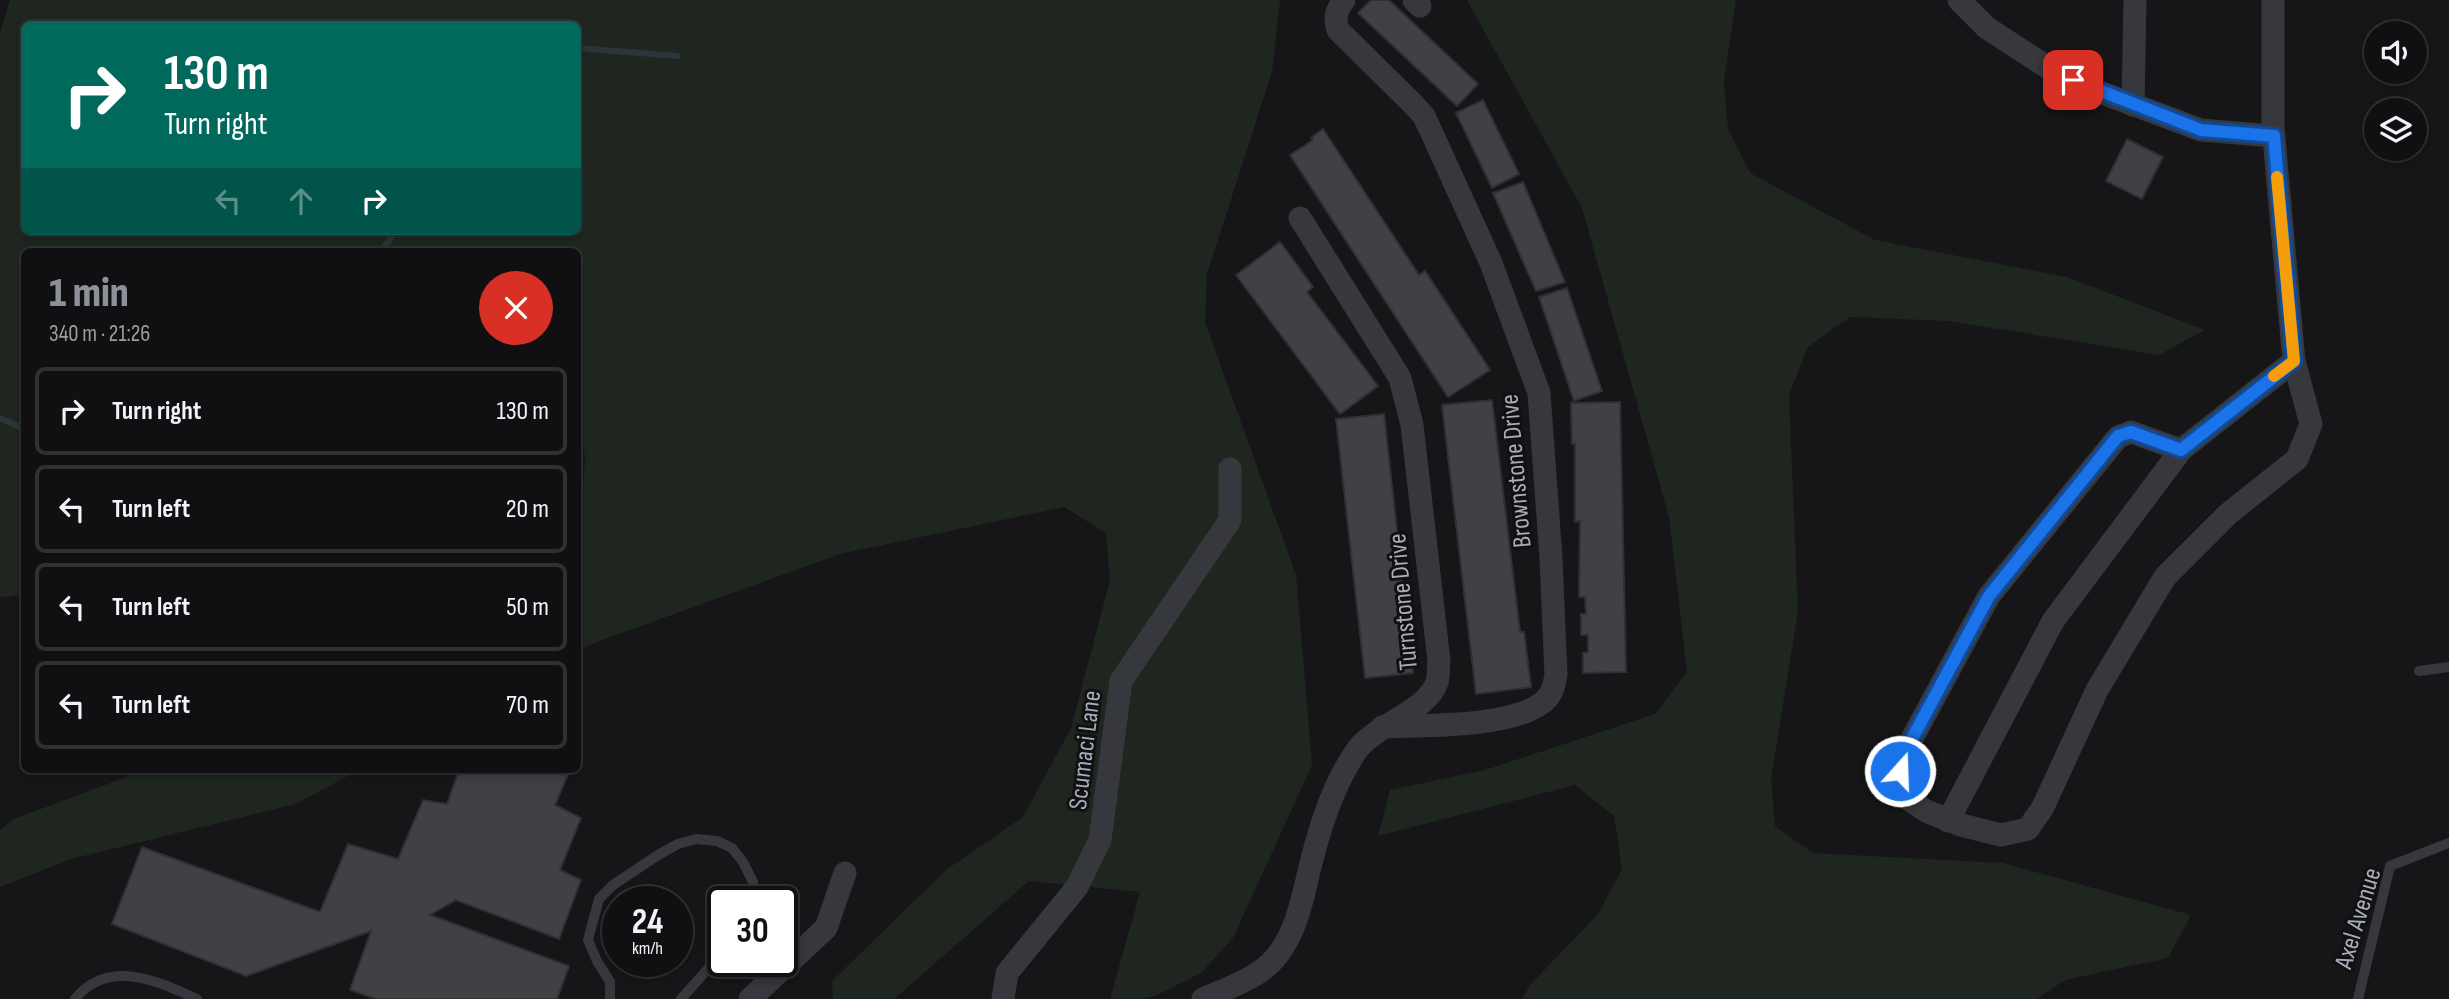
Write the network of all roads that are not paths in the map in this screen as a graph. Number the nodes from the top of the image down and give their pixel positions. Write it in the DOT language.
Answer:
graph roads {
  1 [pos="1344,0"];
  2 [pos="1959,0"];
  3 [pos="2135,0"];
  4 [pos="2273,0"];
  5 [pos="2133,105"];
  6 [pos="2274,136"];
  7 [pos="1300,218"];
  8 [pos="2294,361"];
  9 [pos="2181,450"];
  10 [pos="1230,469"];
  11 [pos="2449,667"];
  12 [pos="2420,671"];
  13 [pos="1382,727"];
  14 [pos="1948,821"];
  15 [pos="2449,843"];
  16 [pos="845,873"];
  17 [pos="754,886"];
  18 [pos="707,970"];
  19 [pos="75,999"];
  20 [pos="197,999"];
  21 [pos="610,999"];
  22 [pos="681,999"];
  23 [pos="750,999"];
  24 [pos="1003,999"];
  25 [pos="1203,999"];
  26 [pos="2358,999"];
  1 -- 13 [label="street, Brownstone Drive"];
  2 -- 5 [label="street"];
  3 -- 5 [label="street"];
  4 -- 6 [label="street"];
  5 -- 6 [label="street"];
  6 -- 8 [label="street"];
  7 -- 13 [label="street, Turnstone Drive"];
  8 -- 9 [label="street"];
  8 -- 14 [label="street"];
  9 -- 14 [label="street"];
  9 -- 14 [label="street"];
  10 -- 24 [label="street, Scumaci Lane"];
  11 -- 12 [label="lane"];
  13 -- 25 [label="street, Turnstone Drive"];
  15 -- 26 [label="lane, Axel Avenue"];
  16 -- 23 [label="street"];
  17 -- 21 [label="lane"];
  18 -- 22 [label="lane"];
  19 -- 20 [label="lane"];
}
